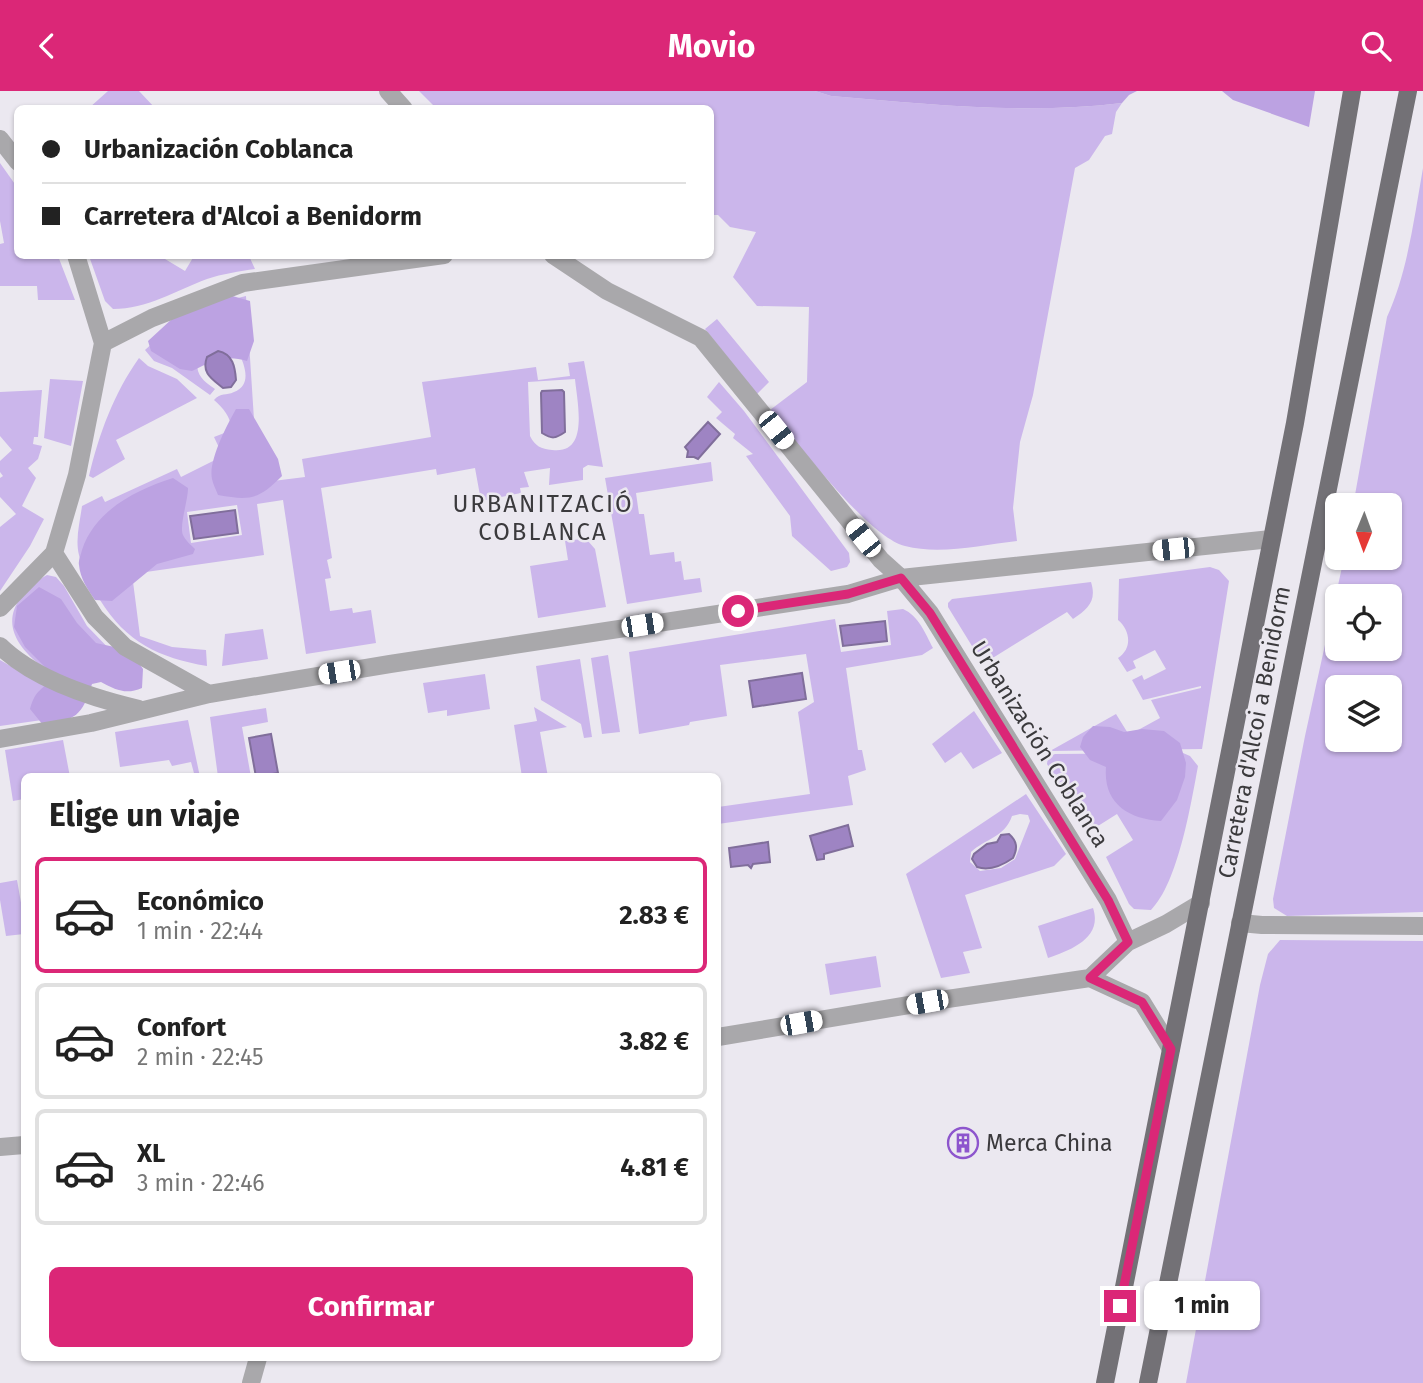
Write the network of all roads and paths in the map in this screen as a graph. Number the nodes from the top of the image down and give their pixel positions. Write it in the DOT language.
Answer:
graph roads {
  1 [pos="388,91"];
  2 [pos="1352,91"];
  3 [pos="1408,91"];
  4 [pos="400,105"];
  5 [pos="0,139"];
  6 [pos="14,157"];
  7 [pos="77,259"];
  8 [pos="415,259"];
  9 [pos="560,259"];
  10 [pos="103,343"];
  11 [pos="1271,539"];
  12 [pos="54,552"];
  13 [pos="901,578"];
  14 [pos="0,608"];
  15 [pos="0,646"];
  16 [pos="209,694"];
  17 [pos="144,710"];
  18 [pos="0,739"];
  19 [pos="1201,903"];
  20 [pos="1240,923"];
  21 [pos="1423,926"];
  22 [pos="1128,942"];
  23 [pos="1090,978"];
  24 [pos="721,1036"];
  25 [pos="1171,1049"];
  26 [pos="21,1145"];
  27 [pos="0,1147"];
  28 [pos="257,1361"];
  29 [pos="251,1383"];
  30 [pos="1105,1383"];
  31 [pos="1148,1383"];
  1 -- 4 [label="street"];
  2 -- 11 [label="main road, Carretera d'Alcoi a Benidorm"];
  3 -- 20 [label="main road, Carretera d'Alcoi a Benidorm"];
  5 -- 6 [label="street"];
  7 -- 10 [label="street"];
  8 -- 10 [label="street"];
  9 -- 13 [label="street, Urbanización Coblanca"];
  10 -- 12 [label="street"];
  11 -- 13 [label="street"];
  11 -- 19 [label="main road, Carretera d'Alcoi a Benidorm"];
  12 -- 14 [label="street"];
  12 -- 16 [label="street"];
  13 -- 16 [label="street"];
  13 -- 22 [label="street, Urbanización Coblanca"];
  15 -- 17 [label="street"];
  16 -- 17 [label="street"];
  17 -- 18 [label="street"];
  19 -- 22 [label="street"];
  19 -- 25 [label="main road, Carretera d'Alcoi a Benidorm"];
  20 -- 21 [label="street"];
  20 -- 31 [label="main road, Carretera d'Alcoi a Benidorm"];
  22 -- 23 [label="street"];
  23 -- 24 [label="street"];
  23 -- 25 [label="street"];
  25 -- 30 [label="main road, Carretera d'Alcoi a Benidorm"];
  26 -- 27 [label="street"];
  28 -- 29 [label="street"];
}
